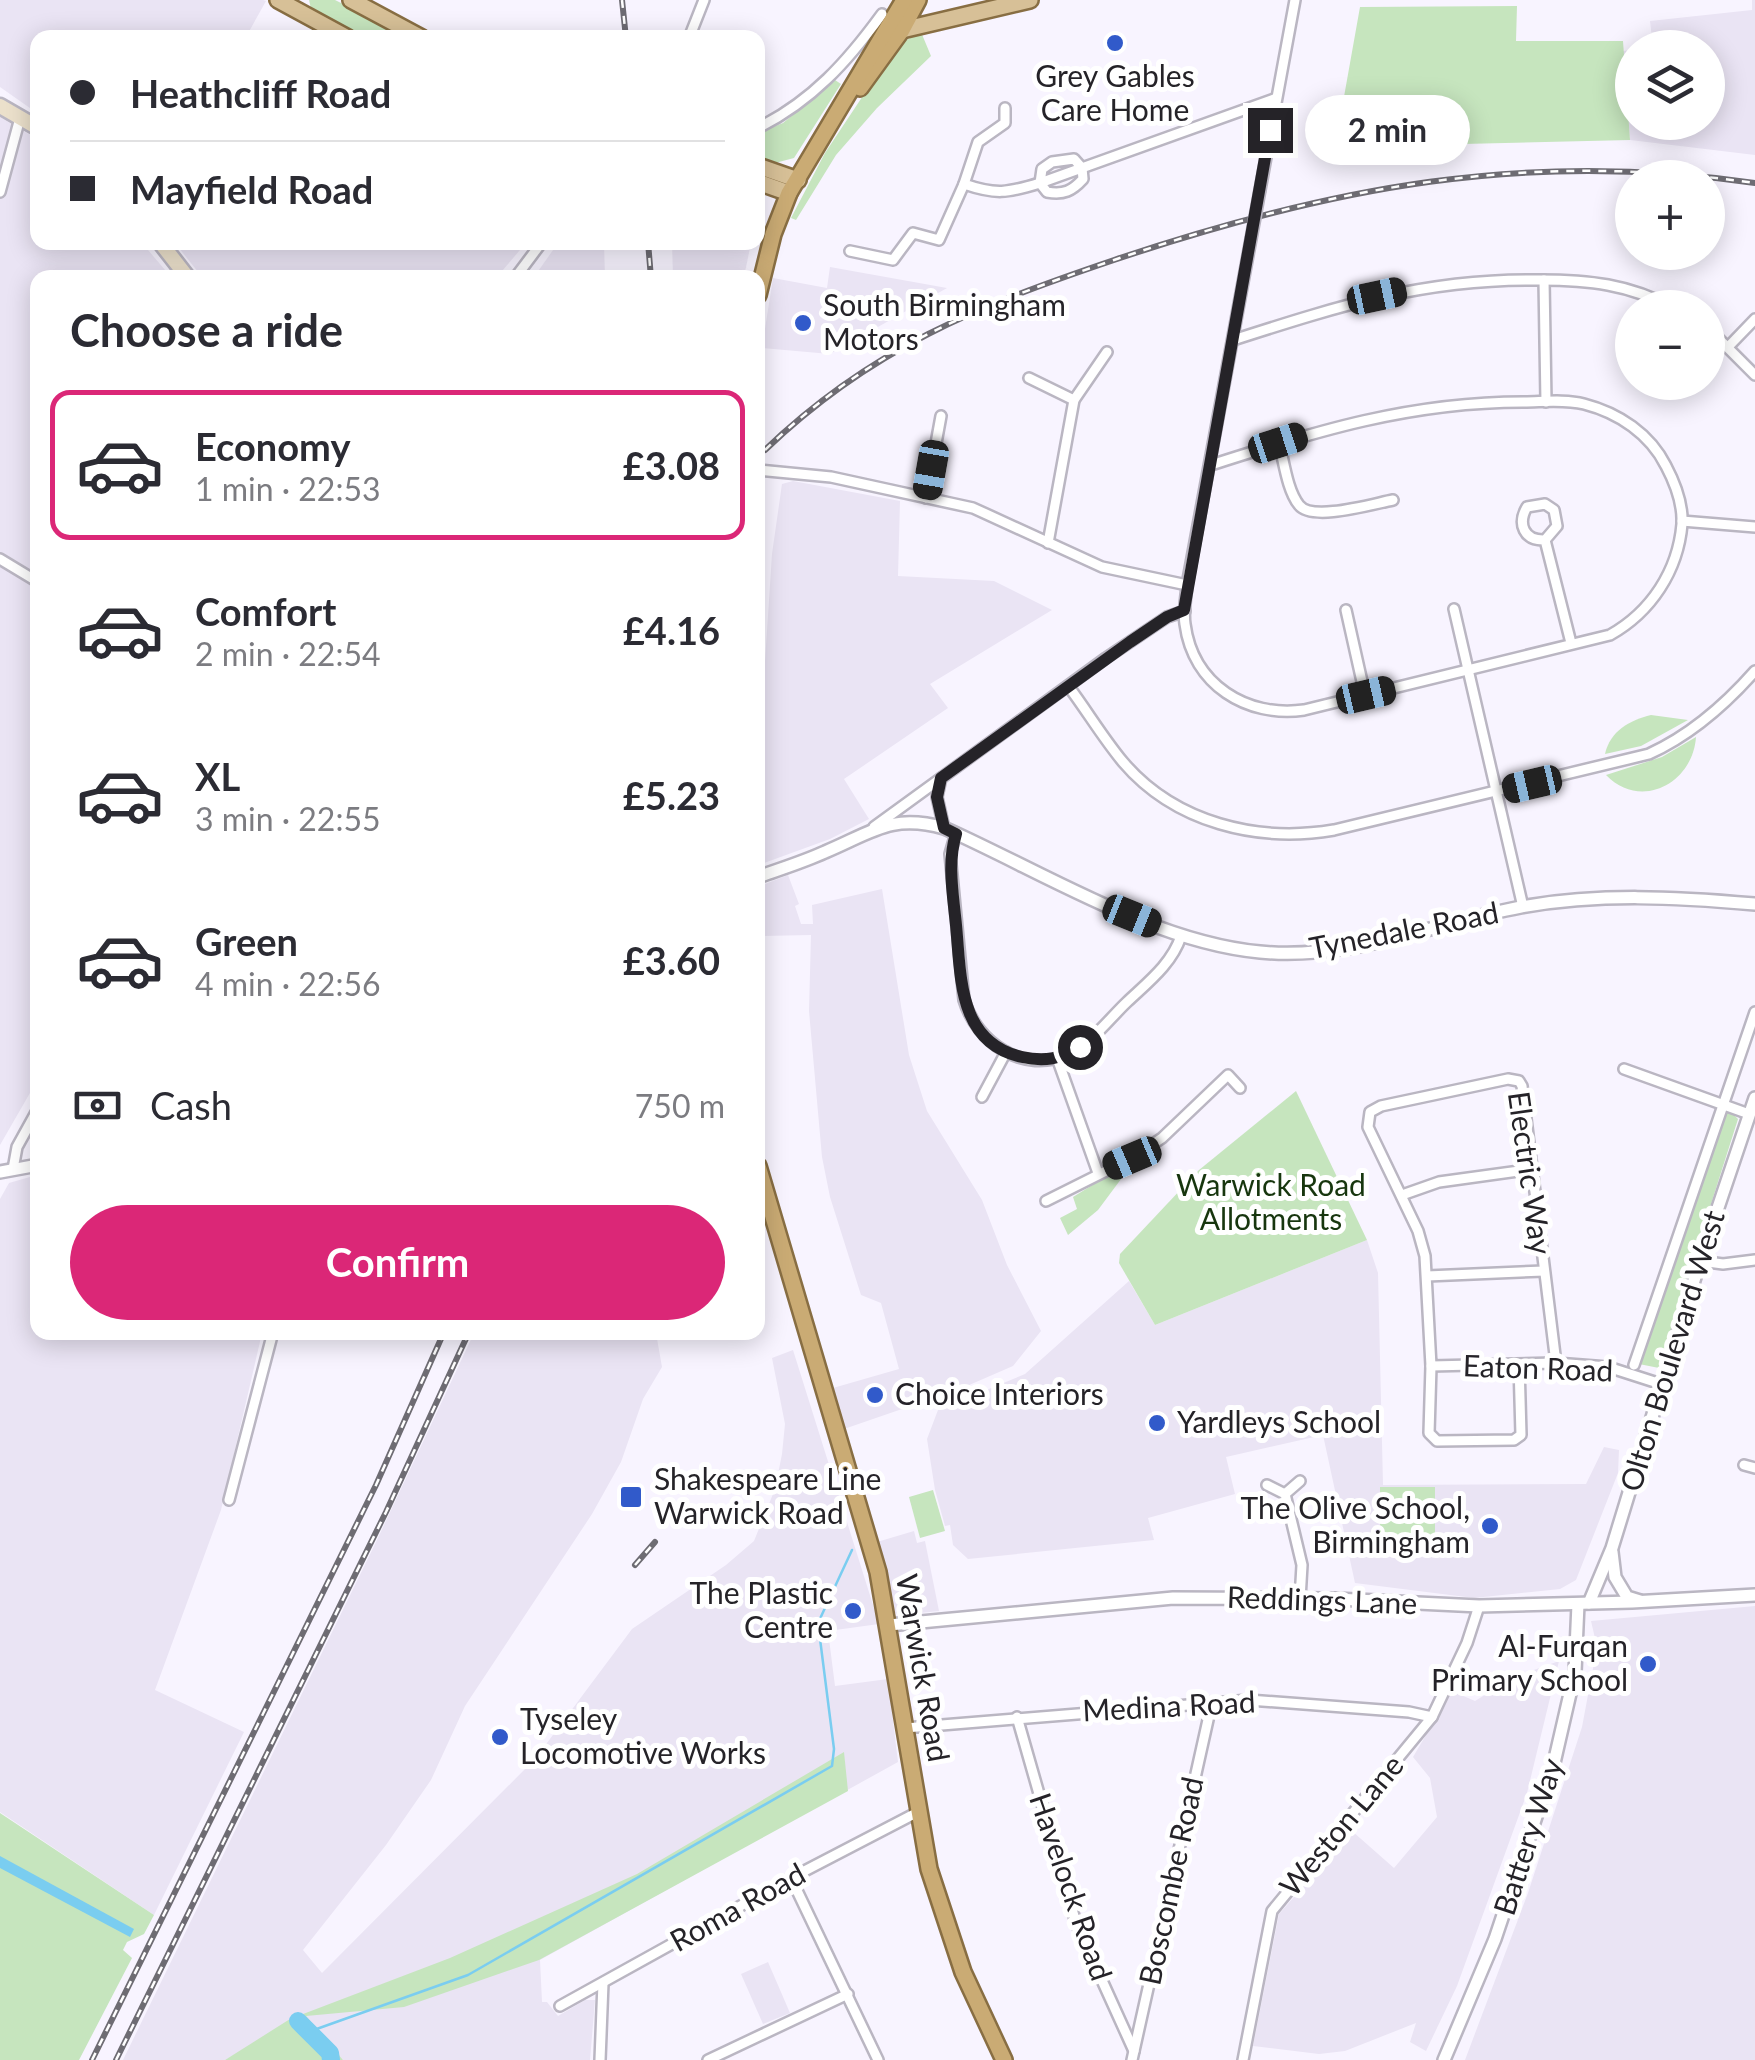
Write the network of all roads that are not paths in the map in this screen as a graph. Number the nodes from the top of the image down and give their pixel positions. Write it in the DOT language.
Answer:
graph roads {
  1 [pos="351,0"];
  2 [pos="704,0"];
  3 [pos="1030,0"];
  4 [pos="1295,0"];
  5 [pos="287,2"];
  6 [pos="902,13"];
  7 [pos="334,30"];
  8 [pos="407,30"];
  9 [pos="693,30"];
  10 [pos="834,75"];
  11 [pos="852,83"];
  12 [pos="1274,99"];
  13 [pos="0,106"];
  14 [pos="1005,108"];
  15 [pos="20,118"];
  16 [pos="30,124"];
  17 [pos="765,124"];
  18 [pos="827,130"];
  19 [pos="1082,168"];
  20 [pos="765,170"];
  21 [pos="765,183"];
  22 [pos="964,184"];
  23 [pos="1040,184"];
  24 [pos="794,186"];
  25 [pos="0,192"];
  26 [pos="166,250"];
  27 [pos="536,250"];
  28 [pos="850,251"];
  29 [pos="182,270"];
  30 [pos="520,270"];
  31 [pos="764,270"];
  32 [pos="1544,280"];
  33 [pos="1633,290"];
  34 [pos="1755,319"];
  35 [pos="1233,340"];
  36 [pos="1725,343"];
  37 [pos="1729,346"];
  38 [pos="1108,352"];
  39 [pos="1755,375"];
  40 [pos="1029,378"];
  41 [pos="1074,400"];
  42 [pos="1546,402"];
  43 [pos="940,416"];
  44 [pos="1278,443"];
  45 [pos="1211,465"];
  46 [pos="765,471"];
  47 [pos="926,498"];
  48 [pos="1393,500"];
  49 [pos="1682,520"];
  50 [pos="1755,528"];
  51 [pos="1544,540"];
  52 [pos="1048,543"];
  53 [pos="0,559"];
  54 [pos="30,577"];
  55 [pos="1187,585"];
  56 [pos="1454,609"];
  57 [pos="1184,610"];
  58 [pos="1346,610"];
  59 [pos="1571,643"];
  60 [pos="1469,670"];
  61 [pos="1755,671"];
  62 [pos="1068,687"];
  63 [pos="1366,695"];
  64 [pos="941,778"];
  65 [pos="1497,792"];
  66 [pos="874,828"];
  67 [pos="950,831"];
  68 [pos="765,874"];
  69 [pos="1755,904"];
  70 [pos="1523,907"];
  71 [pos="1181,936"];
  72 [pos="1755,1012"];
  73 [pos="1006,1052"];
  74 [pos="1056,1058"];
  75 [pos="1624,1070"];
  76 [pos="1240,1088"];
  77 [pos="982,1096"];
  78 [pos="1755,1098"];
  79 [pos="1722,1104"];
  80 [pos="1749,1114"];
  81 [pos="1367,1118"];
  82 [pos="30,1124"];
  83 [pos="1532,1169"];
  84 [pos="7,1171"];
  85 [pos="1098,1172"];
  86 [pos="765,1189"];
  87 [pos="1402,1195"];
  88 [pos="1046,1202"];
  89 [pos="1755,1260"];
  90 [pos="1700,1261"];
  91 [pos="1544,1271"];
  92 [pos="1426,1276"];
  93 [pos="271,1340"];
  94 [pos="1519,1364"];
  95 [pos="1556,1364"];
  96 [pos="1634,1365"];
  97 [pos="1431,1366"];
  98 [pos="1664,1385"];
  99 [pos="1300,1480"];
  100 [pos="1266,1486"];
  101 [pos="1284,1494"];
  102 [pos="229,1500"];
  103 [pos="1612,1548"];
  104 [pos="1755,1595"];
  105 [pos="1300,1599"];
  106 [pos="1642,1602"];
  107 [pos="1584,1604"];
  108 [pos="1479,1606"];
  109 [pos="889,1625"];
  110 [pos="1212,1702"];
  111 [pos="1017,1717"];
  112 [pos="1432,1717"];
  113 [pos="906,1728"];
  114 [pos="918,1812"];
  115 [pos="791,1878"];
  116 [pos="603,1983"];
  117 [pos="848,1994"];
  118 [pos="560,2006"];
  119 [pos="1133,2057"];
  120 [pos="600,2060"];
  121 [pos="708,2060"];
  122 [pos="878,2060"];
  123 [pos="1004,2060"];
  124 [pos="1242,2060"];
  125 [pos="1444,2060"];
  1 -- 8 [label="main road"];
  2 -- 9 [label="street"];
  3 -- 6 [label="main road"];
  4 -- 12 [label="street"];
  5 -- 7 [label="main road"];
  6 -- 10 [label="street"];
  6 -- 11 [label="highway"];
  6 -- 18 [label="highway"];
  10 -- 11 [label="street"];
  10 -- 17 [label="street"];
  11 -- 18 [label="highway"];
  12 -- 19 [label="street"];
  12 -- 35 [label="street, bridge"];
  13 -- 15 [label="main road"];
  14 -- 22 [label="street"];
  15 -- 16 [label="main road"];
  15 -- 25 [label="street"];
  18 -- 24 [label="highway"];
  19 -- 23 [label="street"];
  19 -- 23 [label="street"];
  19 -- 23 [label="street"];
  20 -- 24 [label="main road"];
  21 -- 24 [label="main road"];
  22 -- 23 [label="street"];
  22 -- 28 [label="street"];
  24 -- 31 [label="highway"];
  26 -- 29 [label="main road"];
  27 -- 30 [label="street"];
  32 -- 33 [label="street"];
  32 -- 35 [label="street"];
  32 -- 42 [label="street"];
  34 -- 37 [label="street"];
  35 -- 45 [label="street"];
  36 -- 37 [label="street"];
  37 -- 39 [label="street"];
  38 -- 41 [label="street"];
  40 -- 41 [label="street"];
  41 -- 52 [label="street"];
  42 -- 44 [label="street"];
  42 -- 49 [label="street"];
  43 -- 47 [label="street"];
  44 -- 45 [label="street"];
  44 -- 48 [label="street"];
  45 -- 55 [label="street"];
  46 -- 47 [label="street"];
  47 -- 52 [label="street"];
  49 -- 50 [label="street"];
  49 -- 59 [label="street"];
  51 -- 51 [label="street"];
  51 -- 59 [label="street"];
  52 -- 55 [label="street"];
  53 -- 54 [label="street"];
  55 -- 57 [label="street"];
  56 -- 60 [label="street"];
  57 -- 62 [label="street"];
  57 -- 63 [label="street"];
  58 -- 63 [label="street"];
  59 -- 60 [label="street"];
  60 -- 63 [label="street"];
  60 -- 65 [label="street"];
  61 -- 65 [label="street"];
  62 -- 64 [label="street"];
  62 -- 65 [label="street"];
  64 -- 66 [label="street"];
  64 -- 67 [label="street"];
  65 -- 70 [label="street"];
  66 -- 67 [label="street, Tynedale Road"];
  66 -- 68 [label="street"];
  67 -- 71 [label="street, Tynedale Road"];
  67 -- 73 [label="street"];
  69 -- 70 [label="street, Tynedale Road"];
  70 -- 71 [label="street, Tynedale Road"];
  71 -- 74 [label="street"];
  72 -- 79 [label="street"];
  73 -- 74 [label="street"];
  73 -- 77 [label="street"];
  74 -- 85 [label="street"];
  75 -- 79 [label="street"];
  76 -- 85 [label="street"];
  78 -- 80 [label="street, Olton Boulevard West"];
  79 -- 80 [label="street"];
  79 -- 96 [label="street"];
  80 -- 90 [label="street, Olton Boulevard West"];
  81 -- 83 [label="street, Electric Way"];
  81 -- 87 [label="street, Eaton Road"];
  82 -- 84 [label="street"];
  83 -- 87 [label="street"];
  83 -- 91 [label="street, Electric Way"];
  85 -- 88 [label="street"];
  86 -- 109 [label="highway, Warwick Road"];
  87 -- 92 [label="street, Eaton Road"];
  89 -- 90 [label="street"];
  90 -- 98 [label="street, Olton Boulevard West"];
  91 -- 92 [label="street"];
  91 -- 95 [label="street, Electric Way"];
  92 -- 97 [label="street, Eaton Road"];
  93 -- 102 [label="street"];
  94 -- 95 [label="street, Eaton Road"];
  94 -- 97 [label="street, Eaton Road"];
  94 -- 97 [label="street"];
  95 -- 98 [label="street, Eaton Road"];
  98 -- 103 [label="street, Olton Boulevard West"];
  99 -- 101 [label="street"];
  100 -- 101 [label="street"];
  101 -- 105 [label="street"];
  103 -- 106 [label="street"];
  103 -- 107 [label="street, Olton Boulevard West"];
  104 -- 106 [label="street, Reddings Lane"];
  105 -- 108 [label="street, Reddings Lane"];
  105 -- 109 [label="street, Reddings Lane"];
  106 -- 107 [label="street, Reddings Lane"];
  107 -- 108 [label="street, Reddings Lane"];
  107 -- 125 [label="street, Battery Way"];
  108 -- 112 [label="street, Weston Lane"];
  109 -- 113 [label="highway, Warwick Road"];
  110 -- 111 [label="street, Medina Road"];
  110 -- 112 [label="street, Medina Road"];
  110 -- 119 [label="street, Boscombe Road"];
  111 -- 113 [label="street, Medina Road"];
  111 -- 119 [label="street, Havelock Road"];
  112 -- 124 [label="street, Weston Lane"];
  113 -- 114 [label="highway, Warwick Road"];
  114 -- 115 [label="street, Roma Road"];
  114 -- 123 [label="highway, Warwick Road"];
  115 -- 116 [label="street, Roma Road"];
  115 -- 117 [label="street"];
  116 -- 118 [label="street, Roma Road"];
  116 -- 120 [label="street"];
  117 -- 121 [label="street"];
  117 -- 122 [label="street"];
}
